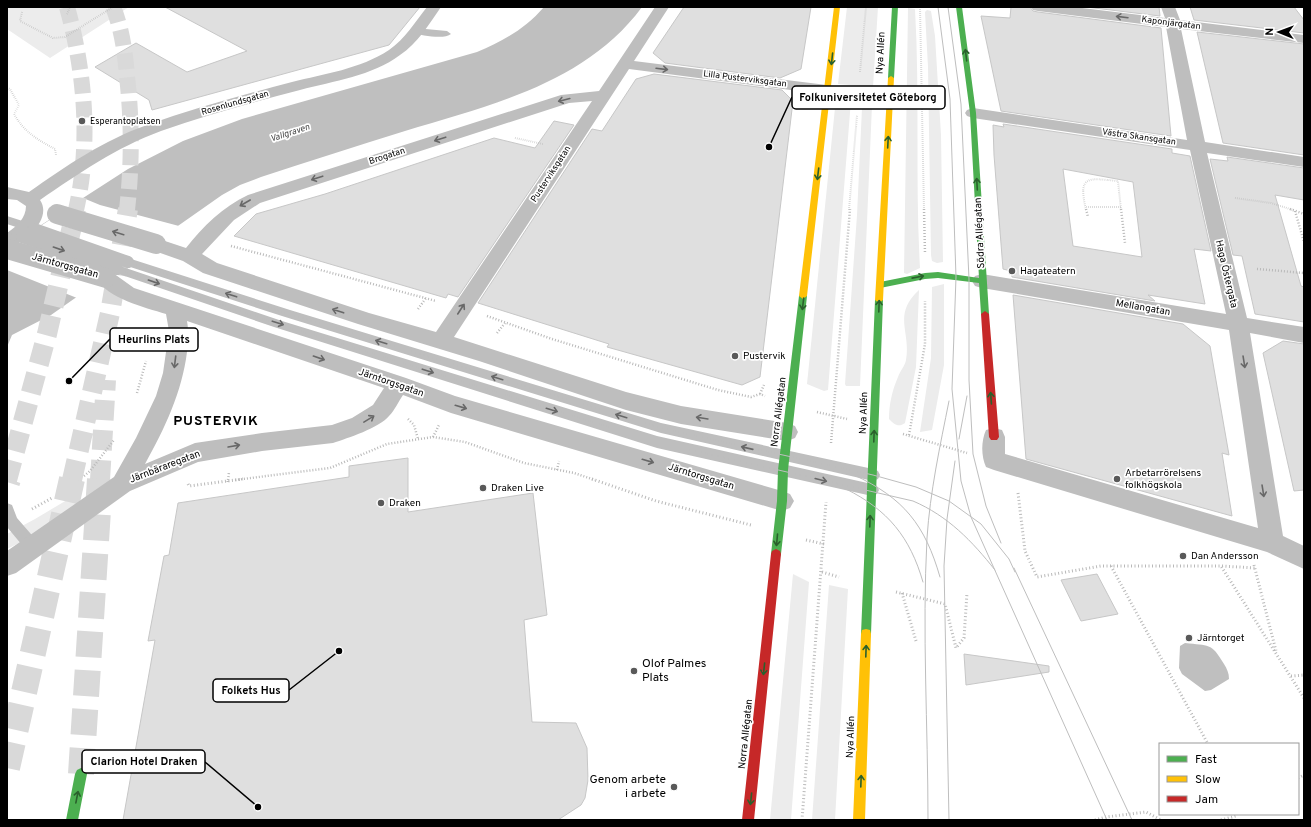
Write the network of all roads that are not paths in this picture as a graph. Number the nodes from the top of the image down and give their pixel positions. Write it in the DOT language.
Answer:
graph roads {
  1 [pos="434,7"];
  2 [pos="662,7"];
  3 [pos="837,7"];
  4 [pos="895,7"];
  5 [pos="959,7"];
  6 [pos="1038,7"];
  7 [pos="1171,15"];
  8 [pos="415,31"];
  9 [pos="447,34"];
  10 [pos="1304,39"];
  11 [pos="623,64"];
  12 [pos="828,90"];
  13 [pos="890,94"];
  14 [pos="603,95"];
  15 [pos="973,113"];
  16 [pos="1197,146"];
  17 [pos="1304,162"];
  18 [pos="7,193"];
  19 [pos="33,204"];
  20 [pos="7,220"];
  21 [pos="17,236"];
  22 [pos="190,256"];
  23 [pos="117,270"];
  24 [pos="982,281"];
  25 [pos="880,285"];
  26 [pos="176,310"];
  27 [pos="1238,324"];
  28 [pos="1304,335"];
  29 [pos="429,345"];
  30 [pos="411,365"];
  31 [pos="398,384"];
  32 [pos="788,432"];
  33 [pos="994,437"];
  34 [pos="785,456"];
  35 [pos="783,470"];
  36 [pos="872,475"];
  37 [pos="122,484"];
  38 [pos="872,490"];
  39 [pos="782,501"];
  40 [pos="9,515"];
  41 [pos="1272,544"];
  42 [pos="32,546"];
  43 [pos="1304,558"];
  44 [pos="7,565"];
  45 [pos="81,774"];
  46 [pos="72,820"];
  47 [pos="748,820"];
  48 [pos="859,820"];
  1 -- 8 [label="street, Rosenlundsgatan"];
  2 -- 11 [label="street, Pusterviksgatan"];
  3 -- 12 [label="main road, Norra Allégatan, one-way"];
  4 -- 13 [label="main road, Nya Allén"];
  15 -- 5 [label="main road, Södra Allégatan, one-way"];
  7 -- 6 [label="street, Kaponjärgatan, one-way"];
  7 -- 10 [label="street, Kaponjärgatan"];
  7 -- 16 [label="street, Haga Östergata"];
  8 -- 9 [label="lane"];
  8 -- 19 [label="street, Rosenlundsgatan"];
  11 -- 12 [label="street, Lilla Pusterviksgatan, one-way"];
  11 -- 14 [label="street, Pusterviksgatan"];
  12 -- 13 [label="street, Lilla Pusterviksgatan"];
  12 -- 32 [label="main road, Norra Allégatan, one-way"];
  25 -- 13 [label="main road, Nya Allén, one-way"];
  14 -- 22 [label="street, Brogatan, one-way"];
  29 -- 14 [label="street, Pusterviksgatan, one-way"];
  15 -- 16 [label="street, Västra Skansgatan"];
  24 -- 15 [label="main road, Södra Allégatan, one-way"];
  16 -- 17 [label="street, Västra Skansgatan"];
  16 -- 27 [label="street, Haga Östergata"];
  18 -- 19 [label="street"];
  19 -- 21 [label="street"];
  22 -- 19 [label="street, one-way, bridge"];
  20 -- 21 [label="lane"];
  21 -- 23 [label="street, Järntorgsgatan, bridge"];
  23 -- 21 [label="lane, one-way, bridge"];
  29 -- 22 [label="street, one-way"];
  23 -- 26 [label="street, Järntorgsgatan"];
  29 -- 23 [label="lane, one-way"];
  23 -- 30 [label="lane, one-way"];
  25 -- 24 [label="main road, one-way"];
  24 -- 27 [label="street, Mellangatan"];
  33 -- 24 [label="main road, Södra Allégatan, one-way"];
  36 -- 25 [label="main road, Nya Allén, one-way"];
  26 -- 31 [label="street, Järntorgsgatan, one-way"];
  26 -- 37 [label="street, Järnbäraregatan, one-way"];
  27 -- 28 [label="street, Mellangatan"];
  27 -- 41 [label="street, Haga Östergata, one-way"];
  29 -- 30 [label="lane"];
  32 -- 29 [label="street, one-way"];
  34 -- 29 [label="lane, one-way"];
  30 -- 31 [label="lane"];
  30 -- 35 [label="lane, one-way"];
  37 -- 31 [label="street, Järnbäraregatan, one-way"];
  31 -- 39 [label="street, Järntorgsgatan, one-way"];
  32 -- 34 [label="main road, Norra Allégatan"];
  33 -- 41 [label="street, Södra Allégatan"];
  34 -- 35 [label="main road, Norra Allégatan"];
  34 -- 36 [label="lane"];
  35 -- 38 [label="lane, one-way"];
  35 -- 39 [label="main road, Norra Allégatan"];
  36 -- 38 [label="main road, Nya Allén"];
  37 -- 42 [label="street"];
  48 -- 38 [label="main road, Nya Allén, one-way"];
  39 -- 47 [label="main road, Norra Allégatan, one-way"];
  40 -- 42 [label="lane"];
  41 -- 43 [label="street"];
  42 -- 44 [label="street"];
  46 -- 45 [label="main road, one-way"];
}
